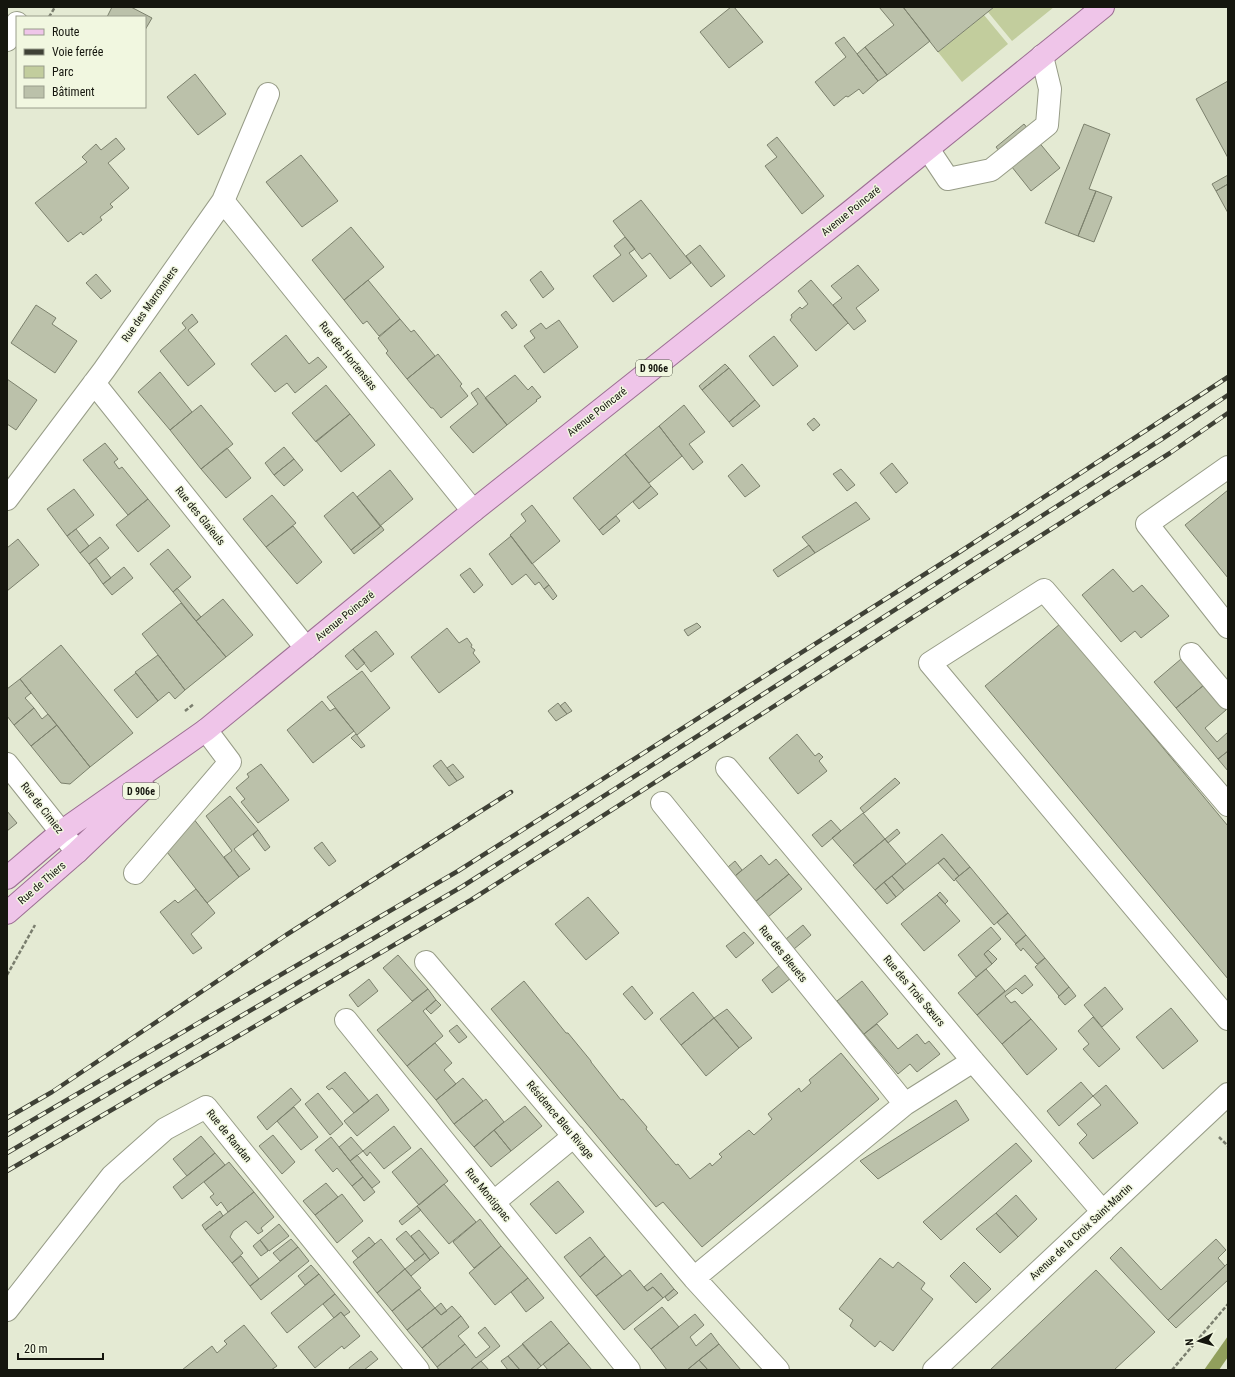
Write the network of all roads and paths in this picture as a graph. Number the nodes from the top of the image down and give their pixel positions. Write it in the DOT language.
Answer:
graph roads {
  1 [pos="26,7"];
  2 [pos="55,7"];
  3 [pos="1103,7"];
  4 [pos="21,16"];
  5 [pos="50,16"];
  6 [pos="16,25"];
  7 [pos="7,40"];
  8 [pos="1042,56"];
  9 [pos="268,94"];
  10 [pos="928,149"];
  11 [pos="223,201"];
  12 [pos="94,383"];
  13 [pos="1228,467"];
  14 [pos="7,499"];
  15 [pos="473,511"];
  16 [pos="1228,627"];
  17 [pos="306,648"];
  18 [pos="1191,654"];
  19 [pos="1228,698"];
  20 [pos="206,730"];
  21 [pos="7,764"];
  22 [pos="726,768"];
  23 [pos="662,804"];
  24 [pos="1228,805"];
  25 [pos="61,832"];
  26 [pos="77,852"];
  27 [pos="135,873"];
  28 [pos="7,878"];
  29 [pos="7,913"];
  30 [pos="426,962"];
  31 [pos="1228,1019"];
  32 [pos="346,1020"];
  33 [pos="972,1062"];
  34 [pos="1228,1094"];
  35 [pos="905,1104"];
  36 [pos="574,1136"];
  37 [pos="1219,1137"];
  38 [pos="1228,1146"];
  39 [pos="494,1202"];
  40 [pos="1104,1212"];
  41 [pos="694,1278"];
  42 [pos="1228,1304"];
  43 [pos="7,1310"];
  44 [pos="418,1370"];
  45 [pos="629,1370"];
  46 [pos="778,1370"];
  47 [pos="934,1370"];
  48 [pos="1172,1370"];
  1 -- 4 [label="street"];
  2 -- 5 [label="path"];
  3 -- 8 [label="main road, Avenue Poincaré / D 906e"];
  6 -- 7 [label="street"];
  8 -- 10 [label="main road, Avenue Poincaré / D 906e"];
  8 -- 10 [label="street"];
  9 -- 11 [label="street, Rue des Marronniers"];
  10 -- 15 [label="main road, Avenue Poincaré / D 906e"];
  11 -- 12 [label="street, Rue des Marronniers"];
  11 -- 15 [label="street, Rue des Hortensias"];
  12 -- 14 [label="street, Rue des Marronniers"];
  12 -- 17 [label="street, Rue des Glaïeuls"];
  13 -- 16 [label="street"];
  15 -- 17 [label="main road, Avenue Poincaré / D 906e"];
  17 -- 20 [label="main road, Avenue Poincaré / D 906e"];
  18 -- 19 [label="street"];
  20 -- 25 [label="main road, Avenue Poincaré / D 906e"];
  20 -- 26 [label="main road, Avenue Poincaré / D 906e"];
  20 -- 27 [label="street"];
  21 -- 25 [label="street, Rue de Cimiez"];
  22 -- 33 [label="street, Rue des Trois Sœurs"];
  23 -- 35 [label="street, Rue des Bleuets"];
  24 -- 31 [label="street"];
  25 -- 26 [label="street, Rue de Cimiez"];
  25 -- 28 [label="main road, D 906e"];
  26 -- 29 [label="main road, Rue de Thiers / D 906e"];
  30 -- 36 [label="street, Résidence Bleu Rivage"];
  32 -- 39 [label="street, Rue Montignac"];
  33 -- 35 [label="street"];
  33 -- 40 [label="street, Rue des Trois Sœurs"];
  34 -- 40 [label="street, Avenue de la Croix Saint-Martin"];
  35 -- 41 [label="street"];
  36 -- 39 [label="street"];
  36 -- 41 [label="street, Résidence Bleu Rivage"];
  37 -- 38 [label="path"];
  39 -- 45 [label="street, Rue Montignac"];
  40 -- 47 [label="street, Avenue de la Croix Saint-Martin"];
  41 -- 46 [label="street, Résidence Bleu Rivage"];
  42 -- 48 [label="path"];
  43 -- 44 [label="street, Rue de Randan"];
}
